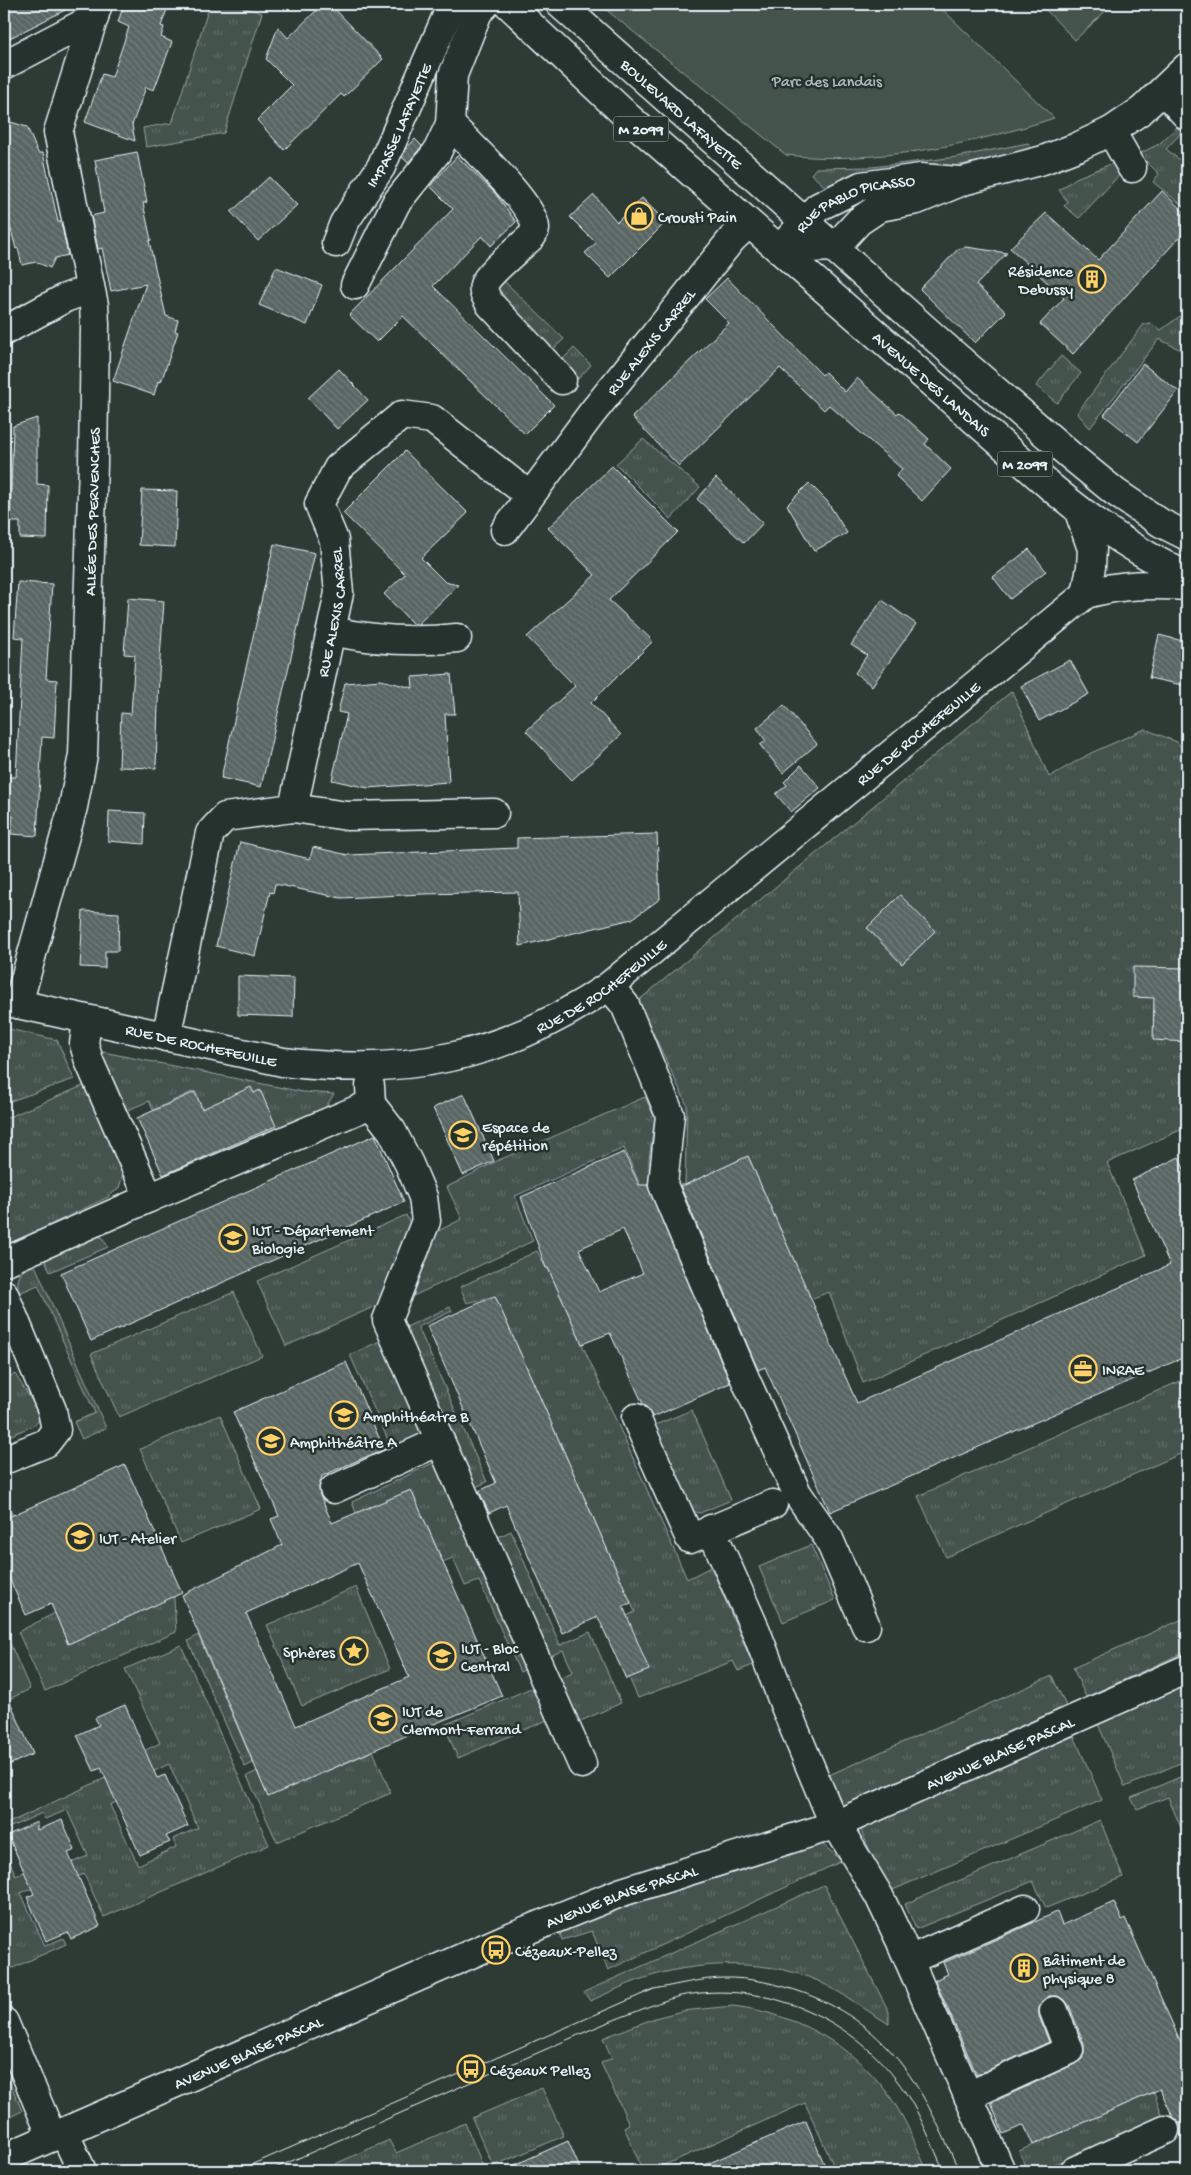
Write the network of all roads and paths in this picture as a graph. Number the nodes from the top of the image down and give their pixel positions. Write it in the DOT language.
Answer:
graph roads {
  1 [pos="452,4"];
  2 [pos="486,4"];
  3 [pos="508,4"];
  4 [pos="560,4"];
  5 [pos="96,11"];
  6 [pos="4,65"];
  7 [pos="1187,67"];
  8 [pos="1164,91"];
  9 [pos="1187,116"];
  10 [pos="450,124"];
  11 [pos="1111,131"];
  12 [pos="1132,168"];
  13 [pos="963,181"];
  14 [pos="805,222"];
  15 [pos="748,224"];
  16 [pos="336,243"];
  17 [pos="835,247"];
  18 [pos="780,249"];
  19 [pos="355,285"];
  20 [pos="90,289"];
  21 [pos="4,331"];
  22 [pos="562,380"];
  23 [pos="530,496"];
  24 [pos="1078,509"];
  25 [pos="505,530"];
  26 [pos="1187,536"];
  27 [pos="1187,576"];
  28 [pos="1187,586"];
  29 [pos="1086,594"];
  30 [pos="331,631"];
  31 [pos="457,638"];
  32 [pos="293,808"];
  33 [pos="494,814"];
  34 [pos="609,986"];
  35 [pos="11,1003"];
  36 [pos="87,1020"];
  37 [pos="166,1037"];
  38 [pos="369,1068"];
  39 [pos="371,1104"];
  40 [pos="149,1198"];
  41 [pos="4,1262"];
  42 [pos="4,1294"];
  43 [pos="636,1418"];
  44 [pos="440,1441"];
  45 [pos="4,1460"];
  46 [pos="334,1489"];
  47 [pos="773,1504"];
  48 [pos="712,1529"];
  49 [pos="866,1626"];
  50 [pos="1187,1669"];
  51 [pos="582,1764"];
  52 [pos="835,1825"];
  53 [pos="1025,1910"];
  54 [pos="909,1960"];
  55 [pos="1054,2011"];
  56 [pos="4,2022"];
  57 [pos="968,2096"];
  58 [pos="1165,2130"];
  59 [pos="58,2134"];
  60 [pos="4,2158"];
  61 [pos="82,2171"];
  62 [pos="1001,2171"];
  63 [pos="1074,2171"];
  1 -- 16 [label="street, IMPASSE LAFAYETTE"];
  2 -- 10 [label="street"];
  3 -- 15 [label="street, M 2099"];
  4 -- 14 [label="street, BOULEVARD LAFAYETTE / M 2099"];
  5 -- 6 [label="street"];
  5 -- 20 [label="street, ALLÉE DES PERVENCHES"];
  7 -- 8 [label="street, RUE PABLO PICASSO"];
  8 -- 9 [label="street"];
  8 -- 11 [label="street, RUE PABLO PICASSO"];
  10 -- 19 [label="street"];
  10 -- 22 [label="street"];
  11 -- 12 [label="street"];
  11 -- 13 [label="street, RUE PABLO PICASSO"];
  13 -- 14 [label="street, RUE PABLO PICASSO"];
  13 -- 17 [label="street, RUE PABLO PICASSO"];
  14 -- 17 [label="street, M 2099"];
  14 -- 18 [label="street, RUE PABLO PICASSO"];
  15 -- 18 [label="street, M 2099"];
  15 -- 23 [label="street, RUE ALEXIS CARREL"];
  17 -- 18 [label="street, RUE PABLO PICASSO"];
  17 -- 26 [label="street, M 2099"];
  18 -- 24 [label="street, AVENUE DES LANDAIS / M 2099"];
  20 -- 21 [label="street"];
  20 -- 35 [label="street, ALLÉE DES PERVENCHES"];
  23 -- 25 [label="street"];
  23 -- 30 [label="street, RUE ALEXIS CARREL"];
  24 -- 27 [label="street, AVENUE DES LANDAIS / M 2099"];
  24 -- 29 [label="street"];
  28 -- 29 [label="street, RUE DE ROCHEFEUILLE"];
  29 -- 34 [label="street, RUE DE ROCHEFEUILLE"];
  30 -- 31 [label="street"];
  30 -- 32 [label="street, RUE ALEXIS CARREL"];
  32 -- 33 [label="street"];
  32 -- 37 [label="street"];
  34 -- 38 [label="street, RUE DE ROCHEFEUILLE"];
  34 -- 49 [label="street"];
  35 -- 36 [label="street, RUE DE ROCHEFEUILLE"];
  36 -- 37 [label="street, RUE DE ROCHEFEUILLE"];
  36 -- 40 [label="street"];
  37 -- 38 [label="street, RUE DE ROCHEFEUILLE"];
  38 -- 39 [label="street"];
  39 -- 40 [label="street"];
  39 -- 44 [label="street"];
  40 -- 41 [label="street"];
  42 -- 45 [label="street"];
  43 -- 48 [label="street"];
  44 -- 46 [label="street"];
  44 -- 51 [label="street"];
  47 -- 48 [label="street"];
  48 -- 52 [label="street"];
  50 -- 52 [label="street, AVENUE BLAISE PASCAL"];
  52 -- 54 [label="street"];
  52 -- 59 [label="street, AVENUE BLAISE PASCAL"];
  53 -- 54 [label="street"];
  54 -- 57 [label="street"];
  55 -- 57 [label="street"];
  56 -- 59 [label="street"];
  57 -- 62 [label="street"];
  58 -- 63 [label="street"];
  59 -- 60 [label="street, AVENUE BLAISE PASCAL"];
  59 -- 61 [label="street"];
}
